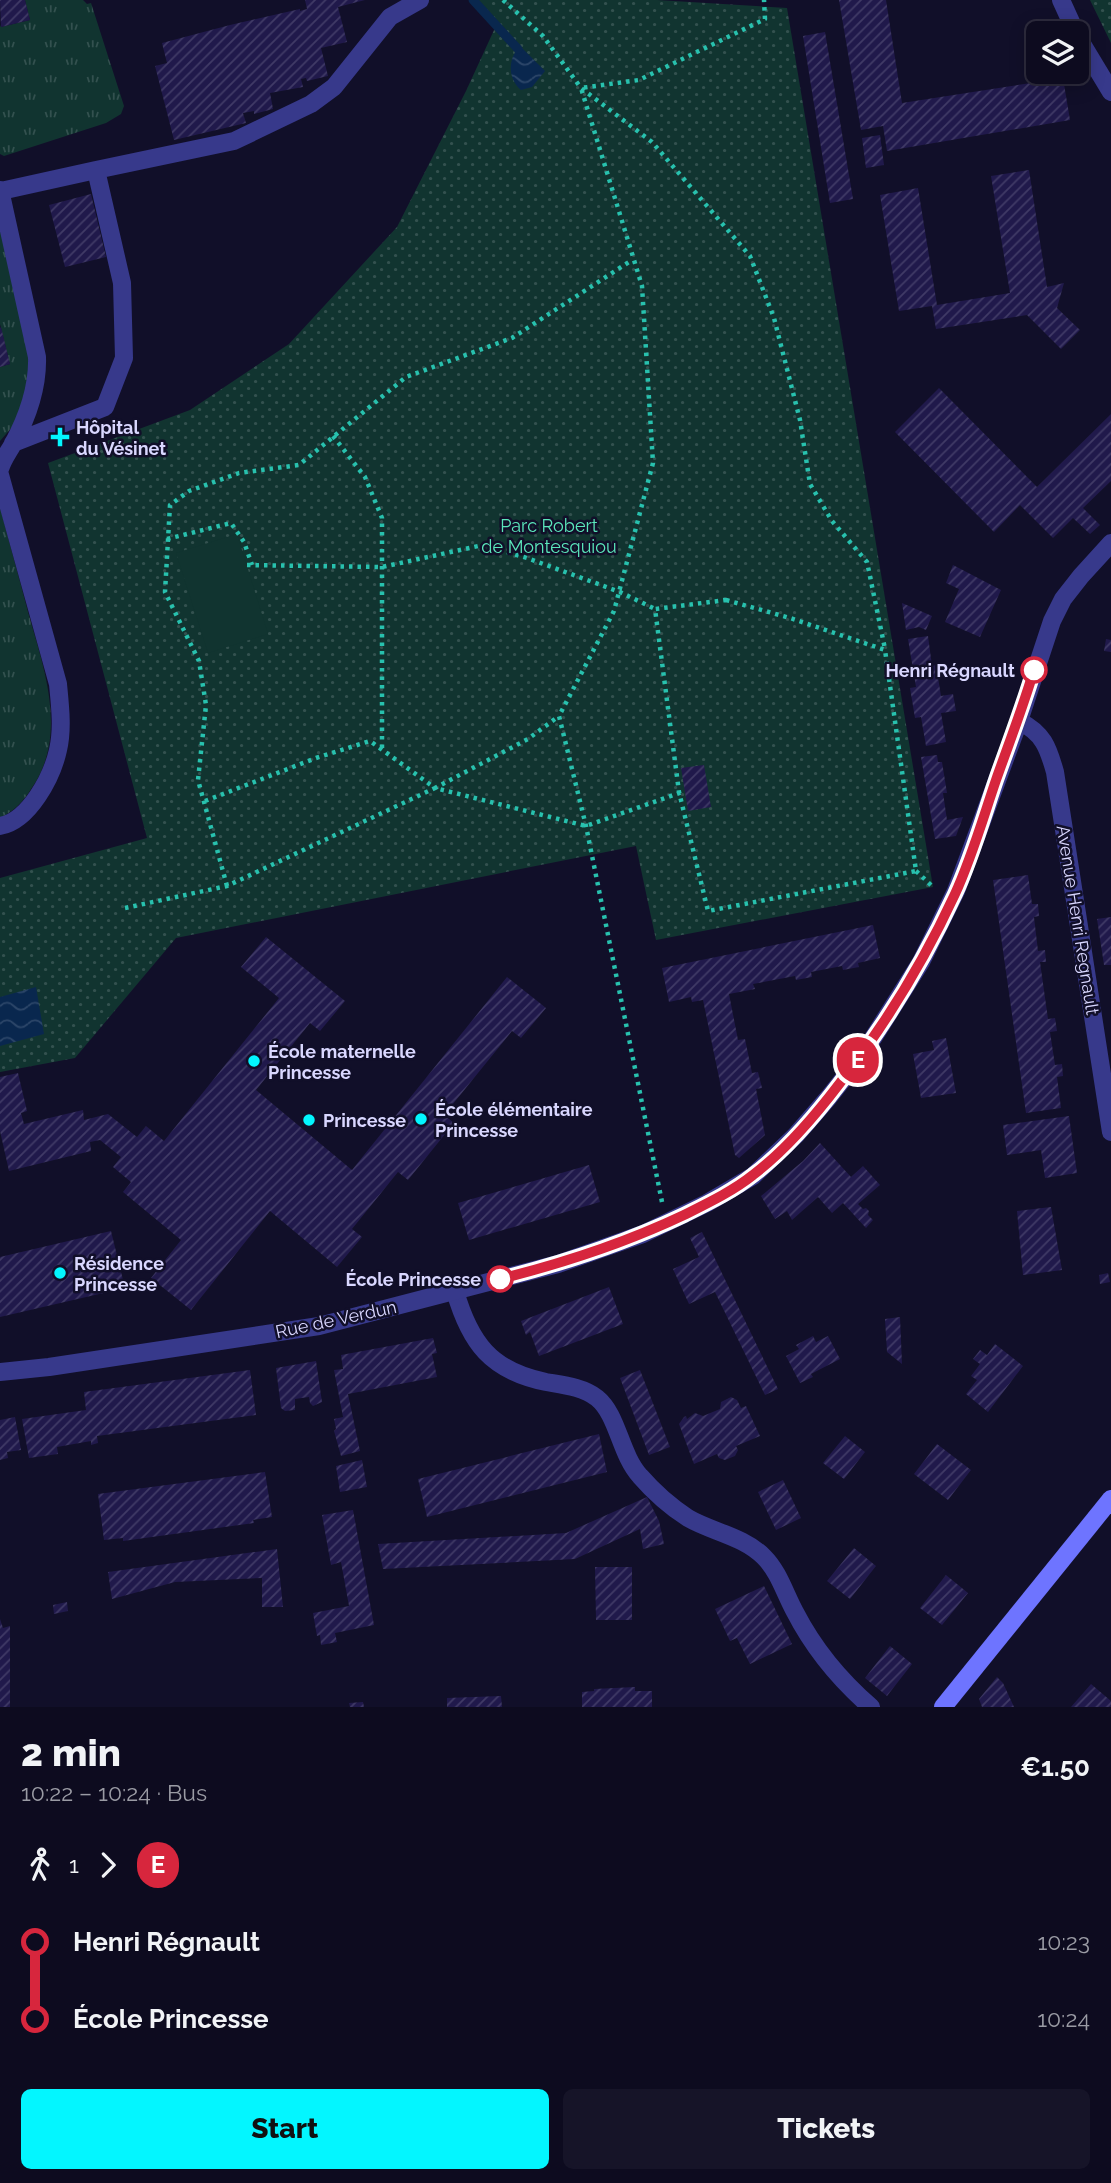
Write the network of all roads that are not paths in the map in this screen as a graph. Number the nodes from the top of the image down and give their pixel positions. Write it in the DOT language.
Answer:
graph roads {
  1 [pos="419,0"];
  2 [pos="1061,0"];
  3 [pos="1070,21"];
  4 [pos="1089,56"];
  5 [pos="1111,92"];
  6 [pos="96,170"];
  7 [pos="0,190"];
  8 [pos="13,443"];
  9 [pos="0,469"];
  10 [pos="0,475"];
  11 [pos="1111,543"];
  12 [pos="1019,721"];
  13 [pos="0,826"];
  14 [pos="1111,1132"];
  15 [pos="455,1291"];
  16 [pos="0,1372"];
  17 [pos="1111,1499"];
  18 [pos="871,1707"];
  19 [pos="943,1707"];
  1 -- 6 [label="street"];
  2 -- 3 [label="street"];
  4 -- 5 [label="street"];
  6 -- 7 [label="street"];
  6 -- 8 [label="street"];
  7 -- 8 [label="street"];
  8 -- 9 [label="street"];
  10 -- 13 [label="street"];
  11 -- 12 [label="street, Rue de Verdun"];
  12 -- 14 [label="street, Avenue Henri Regnault"];
  12 -- 15 [label="street, Rue de Verdun"];
  15 -- 16 [label="street, Rue de Verdun"];
  15 -- 18 [label="street"];
  17 -- 19 [label="street"];
}
